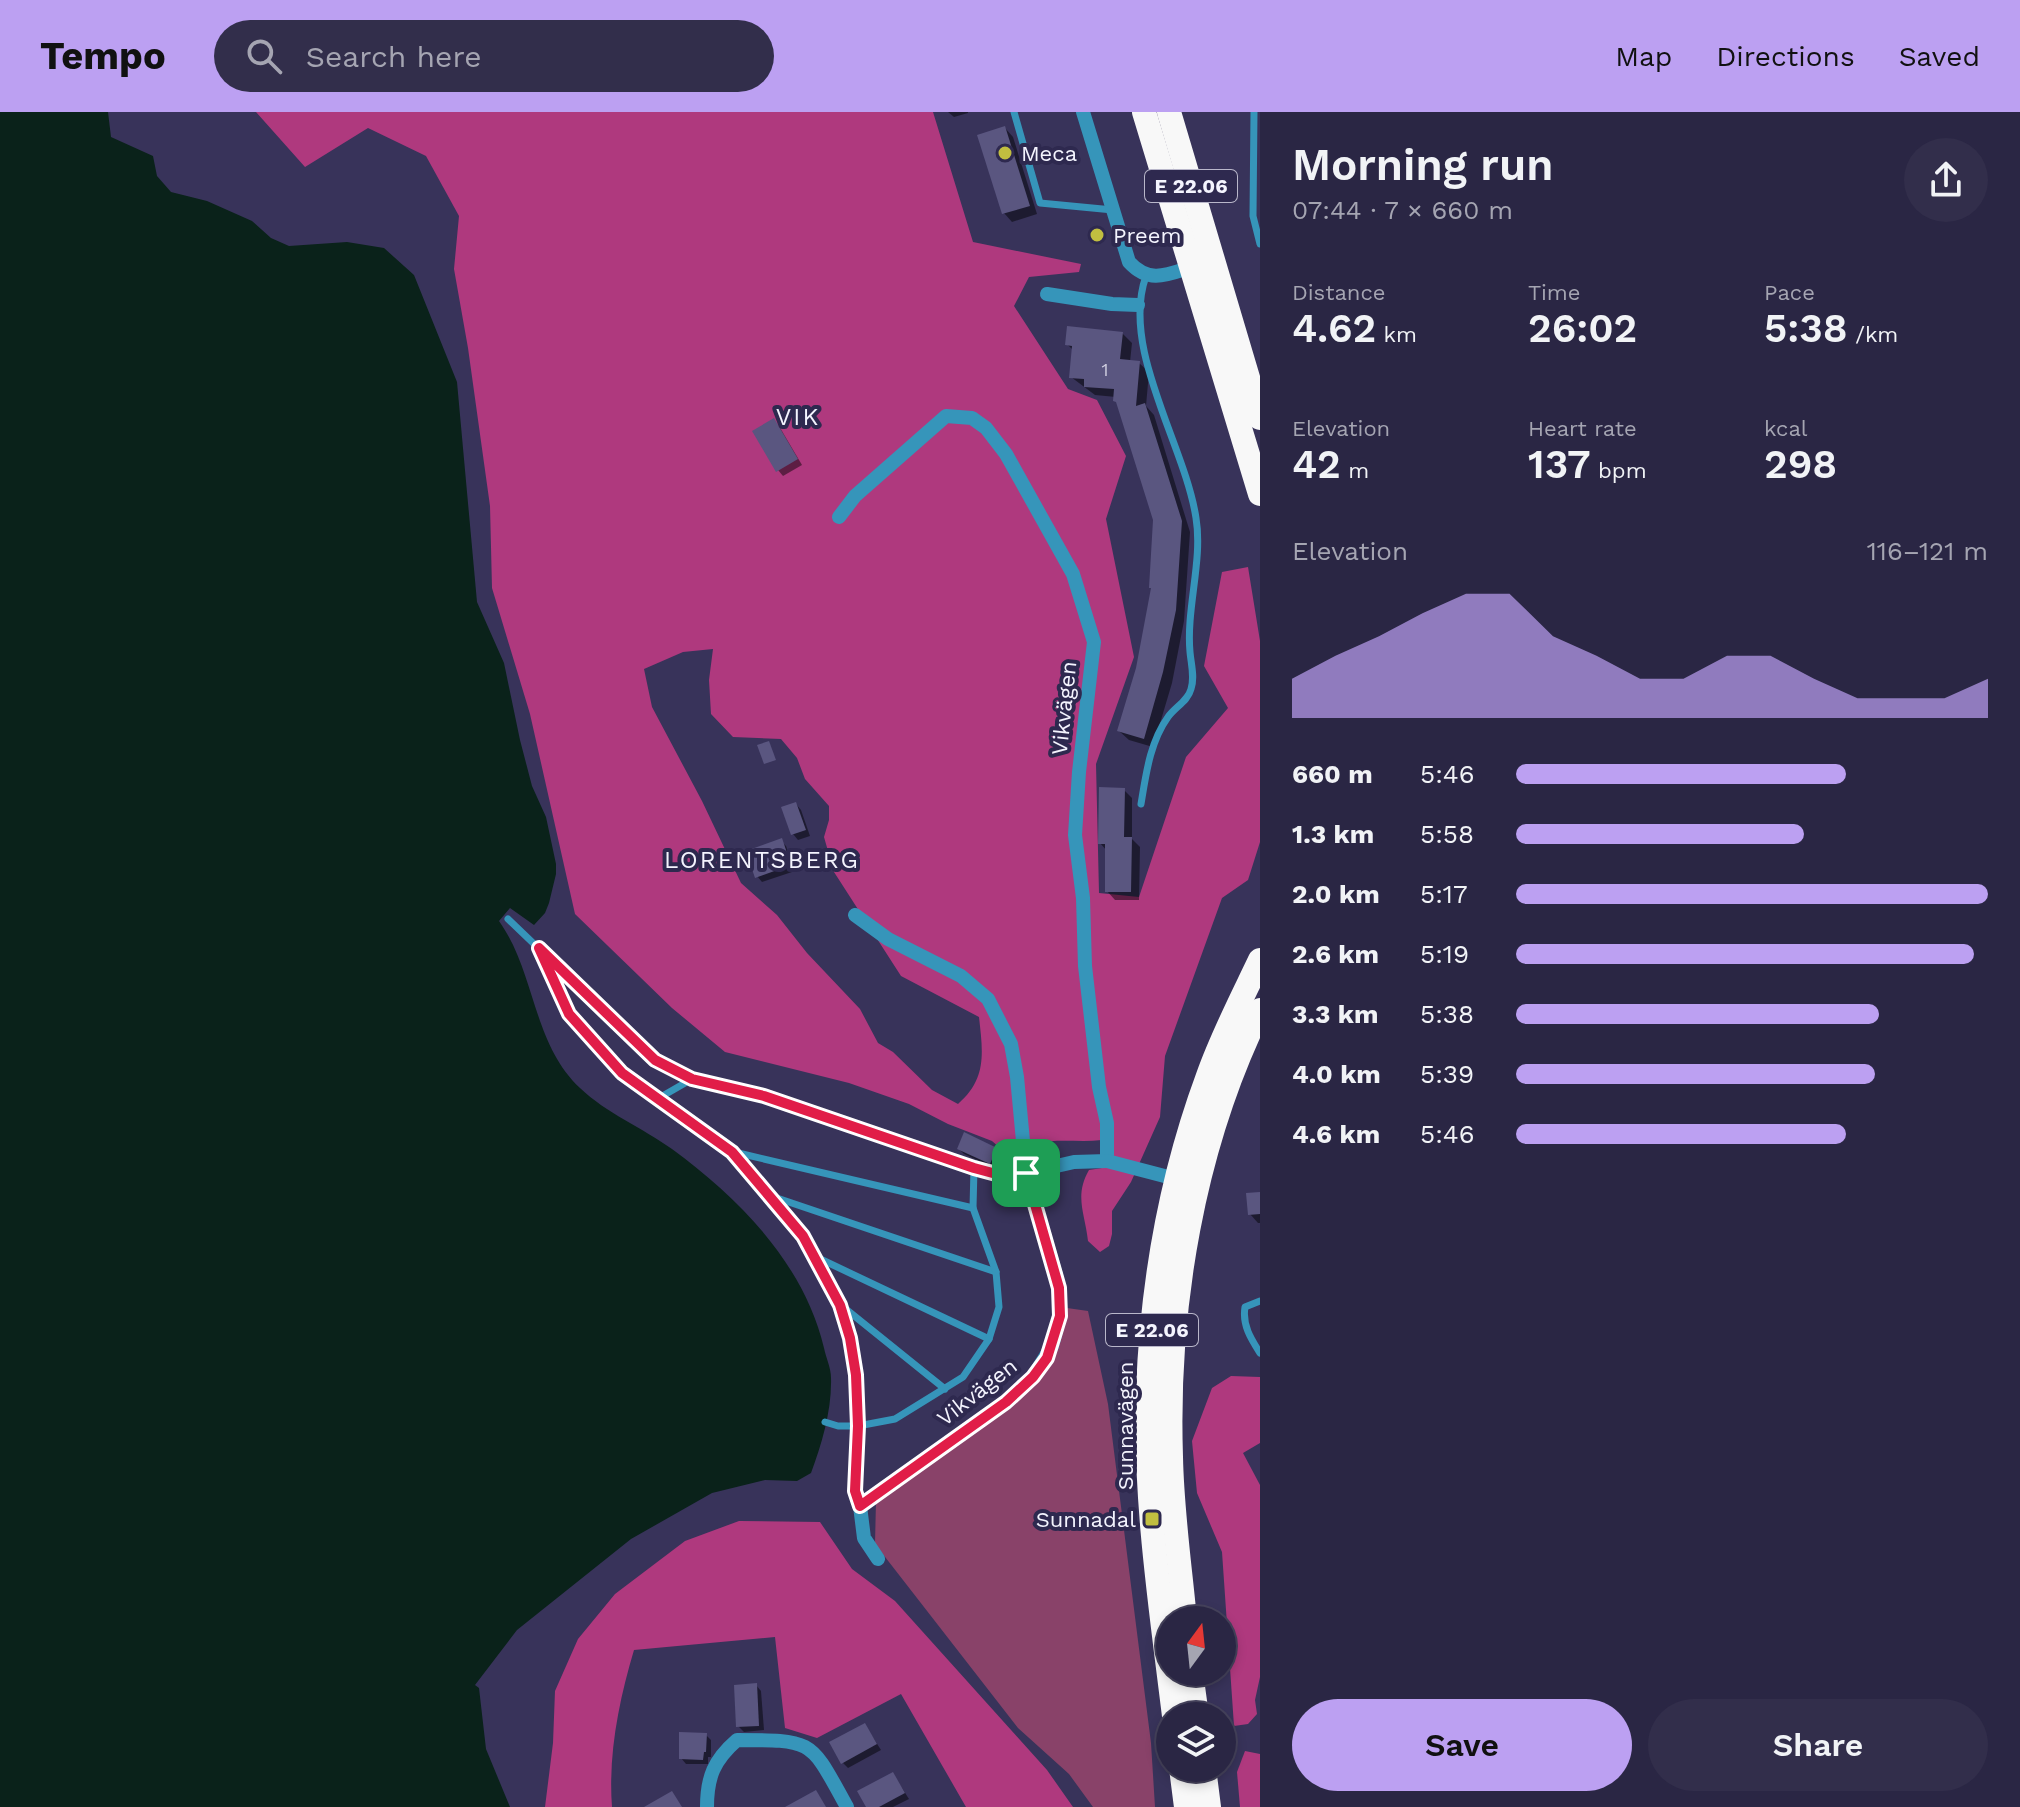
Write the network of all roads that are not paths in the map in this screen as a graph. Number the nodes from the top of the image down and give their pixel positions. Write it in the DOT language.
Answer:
graph roads {
  1 [pos="1014,112"];
  2 [pos="1083,112"];
  3 [pos="1144,112"];
  4 [pos="1169,112"];
  5 [pos="1254,112"];
  6 [pos="1113,210"];
  7 [pos="1260,244"];
  8 [pos="1202,263"];
  9 [pos="1146,276"];
  10 [pos="1047,294"];
  11 [pos="1138,305"];
  12 [pos="1260,418"];
  13 [pos="1260,494"];
  14 [pos="839,517"];
  15 [pos="1141,804"];
  16 [pos="855,915"];
  17 [pos="508,919"];
  18 [pos="539,948"];
  19 [pos="1260,960"];
  20 [pos="1260,1010"];
  21 [pos="692,1079"];
  22 [pos="659,1098"];
  23 [pos="732,1152"];
  24 [pos="1107,1161"];
  25 [pos="974,1168"];
  26 [pos="1026,1173"];
  27 [pos="1176,1179"];
  28 [pos="771,1196"];
  29 [pos="973,1208"];
  30 [pos="812,1255"];
  31 [pos="996,1272"];
  32 [pos="1260,1301"];
  33 [pos="840,1305"];
  34 [pos="989,1339"];
  35 [pos="1260,1353"];
  36 [pos="945,1389"];
  37 [pos="825,1422"];
  38 [pos="858,1426"];
  39 [pos="860,1506"];
  40 [pos="878,1559"];
  41 [pos="1184,1606"];
  42 [pos="1172,1702"];
  43 [pos="1183,1782"];
  44 [pos="1206,1782"];
  45 [pos="707,1807"];
  46 [pos="847,1807"];
  47 [pos="1186,1807"];
  48 [pos="1209,1807"];
  1 -- 6 [label="lane"];
  2 -- 6 [label="street"];
  3 -- 8 [label="highway, E 22.06"];
  4 -- 8 [label="highway, E 22.06"];
  5 -- 7 [label="lane"];
  6 -- 9 [label="street"];
  8 -- 9 [label="street"];
  8 -- 12 [label="highway, E 22.06"];
  8 -- 13 [label="highway, E 22.06"];
  9 -- 11 [label="lane"];
  10 -- 11 [label="street"];
  11 -- 15 [label="lane"];
  14 -- 24 [label="street, Vikvägen"];
  16 -- 26 [label="street, Vikvägen"];
  17 -- 18 [label="lane"];
  18 -- 21 [label="lane"];
  18 -- 22 [label="lane"];
  19 -- 27 [label="highway, Sunnavägen / E 22.06"];
  20 -- 41 [label="highway, Sunnavägen / E 22.06"];
  21 -- 22 [label="lane"];
  21 -- 25 [label="lane"];
  22 -- 23 [label="lane"];
  23 -- 28 [label="lane"];
  23 -- 29 [label="lane"];
  24 -- 26 [label="street"];
  24 -- 27 [label="street"];
  25 -- 26 [label="lane"];
  25 -- 29 [label="lane"];
  26 -- 39 [label="street, Vikvägen"];
  27 -- 42 [label="highway, Sunnavägen / E 22.06"];
  28 -- 30 [label="lane"];
  28 -- 31 [label="lane"];
  29 -- 31 [label="lane"];
  30 -- 33 [label="lane"];
  30 -- 34 [label="lane"];
  31 -- 34 [label="lane"];
  32 -- 35 [label="lane"];
  33 -- 36 [label="lane"];
  33 -- 38 [label="lane"];
  34 -- 36 [label="lane"];
  36 -- 38 [label="lane"];
  37 -- 38 [label="lane"];
  38 -- 39 [label="lane"];
  39 -- 40 [label="street"];
  43 -- 47 [label="highway"];
  44 -- 48 [label="highway"];
  45 -- 46 [label="street"];
}
